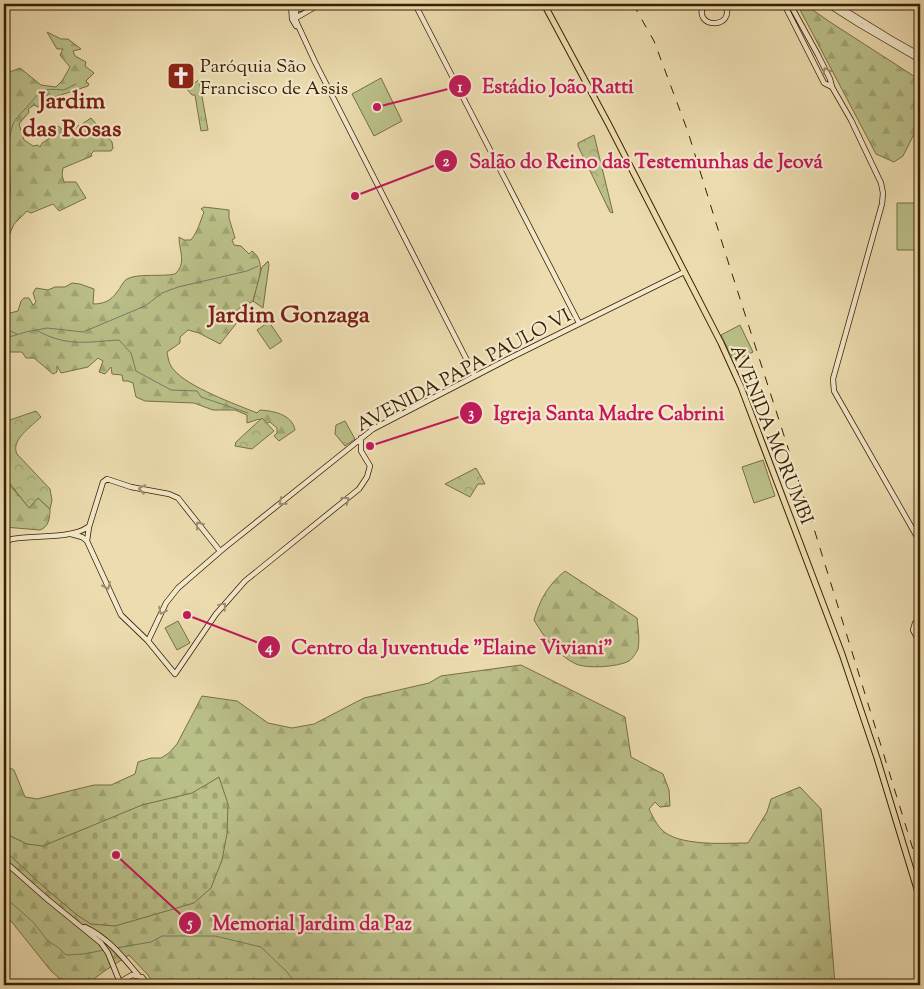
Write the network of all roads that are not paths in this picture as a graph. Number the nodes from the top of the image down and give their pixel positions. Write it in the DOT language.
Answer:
graph roads {
  1 [pos="308,4"];
  2 [pos="320,4"];
  3 [pos="415,4"];
  4 [pos="544,4"];
  5 [pos="704,4"];
  6 [pos="725,4"];
  7 [pos="732,4"];
  8 [pos="784,4"];
  9 [pos="790,4"];
  10 [pos="827,4"];
  11 [pos="835,4"];
  12 [pos="296,6"];
  13 [pos="727,10"];
  14 [pos="303,14"];
  15 [pos="294,19"];
  16 [pos="920,55"];
  17 [pos="920,60"];
  18 [pos="832,87"];
  19 [pos="684,272"];
  20 [pos="579,323"];
  21 [pos="476,376"];
  22 [pos="361,438"];
  23 [pos="347,450"];
  24 [pos="361,450"];
  25 [pos="89,527"];
  26 [pos="70,534"];
  27 [pos="87,541"];
  28 [pos="920,542"];
  29 [pos="4,545"];
  30 [pos="220,551"];
  31 [pos="920,618"];
  32 [pos="148,641"];
  33 [pos="920,643"];
  34 [pos="4,861"];
  35 [pos="920,899"];
  36 [pos="79,924"];
  37 [pos="138,975"];
  38 [pos="121,985"];
  39 [pos="148,985"];
  1 -- 12 [label="main road"];
  2 -- 14 [label="main road"];
  3 -- 20 [label="main road"];
  4 -- 19 [label="main road, AVENIDA MORUMBI"];
  5 -- 13 [label="main road"];
  6 -- 13 [label="main road"];
  7 -- 13 [label="main road"];
  8 -- 18 [label="main road"];
  18 -- 9 [label="main road, one-way"];
  10 -- 17 [label="main road"];
  11 -- 16 [label="main road"];
  12 -- 14 [label="main road"];
  12 -- 15 [label="main road"];
  14 -- 15 [label="main road"];
  15 -- 21 [label="main road"];
  18 -- 28 [label="main road"];
  19 -- 20 [label="main road, AVENIDA PAPA PAULO VI"];
  19 -- 35 [label="main road, AVENIDA MORUMBI"];
  20 -- 21 [label="main road, AVENIDA PAPA PAULO VI"];
  21 -- 22 [label="main road, AVENIDA PAPA PAULO VI"];
  22 -- 23 [label="main road, AVENIDA PAPA PAULO VI"];
  22 -- 24 [label="main road"];
  23 -- 24 [label="main road"];
  23 -- 30 [label="main road, AVENIDA PAPA PAULO VI, one-way"];
  32 -- 24 [label="main road, one-way"];
  25 -- 26 [label="main road"];
  25 -- 27 [label="main road"];
  30 -- 25 [label="main road, one-way"];
  26 -- 27 [label="main road"];
  26 -- 29 [label="main road"];
  27 -- 32 [label="main road, one-way"];
  30 -- 32 [label="main road, AVENIDA PAPA PAULO VI, one-way"];
  31 -- 33 [label="main road"];
  34 -- 36 [label="main road"];
  36 -- 37 [label="main road"];
  36 -- 38 [label="main road"];
  37 -- 38 [label="main road"];
  37 -- 39 [label="main road"];
}
